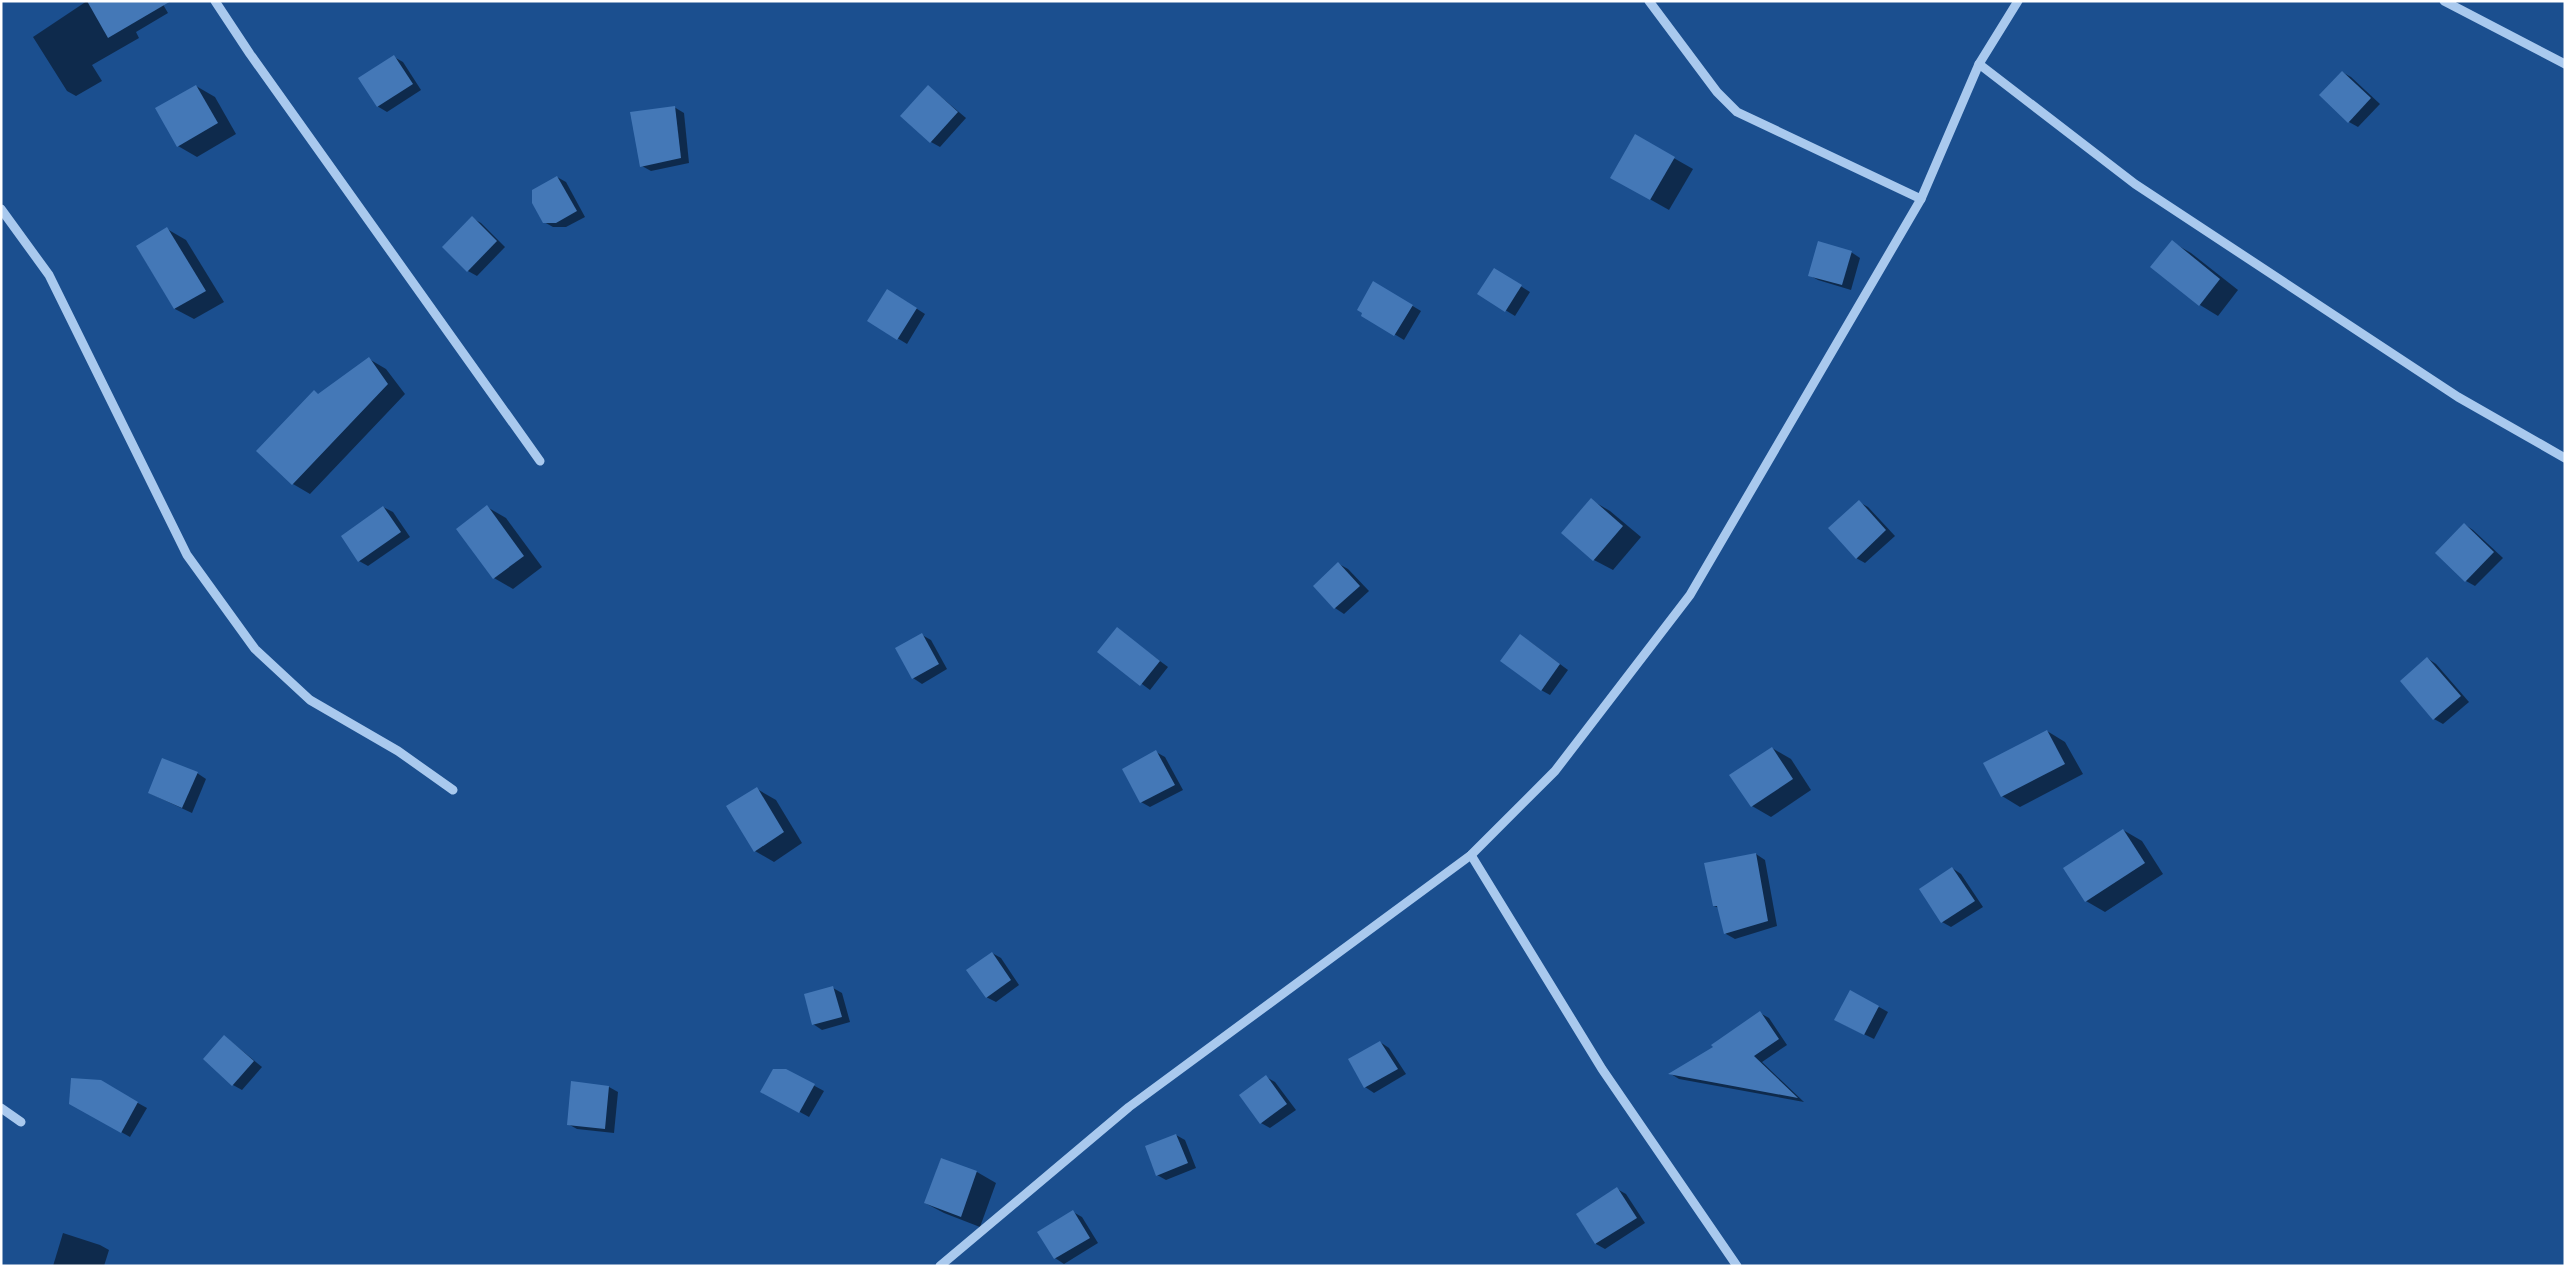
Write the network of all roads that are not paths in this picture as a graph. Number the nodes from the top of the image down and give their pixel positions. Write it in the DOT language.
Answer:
graph roads {
  1 [pos="216,1"];
  2 [pos="1649,1"];
  3 [pos="2018,1"];
  4 [pos="2444,1"];
  5 [pos="1979,64"];
  6 [pos="2565,64"];
  7 [pos="1921,199"];
  8 [pos="1,209"];
  9 [pos="2565,458"];
  10 [pos="540,460"];
  11 [pos="453,790"];
  12 [pos="1471,855"];
  13 [pos="1,1108"];
  14 [pos="20,1122"];
  15 [pos="940,1266"];
  16 [pos="1737,1266"];
  1 -- 10 [label="street"];
  2 -- 7 [label="street"];
  3 -- 5 [label="street"];
  4 -- 6 [label="street"];
  5 -- 7 [label="street"];
  5 -- 9 [label="street"];
  7 -- 12 [label="street"];
  8 -- 11 [label="street"];
  12 -- 15 [label="street"];
  12 -- 16 [label="street"];
  13 -- 14 [label="street"];
}
